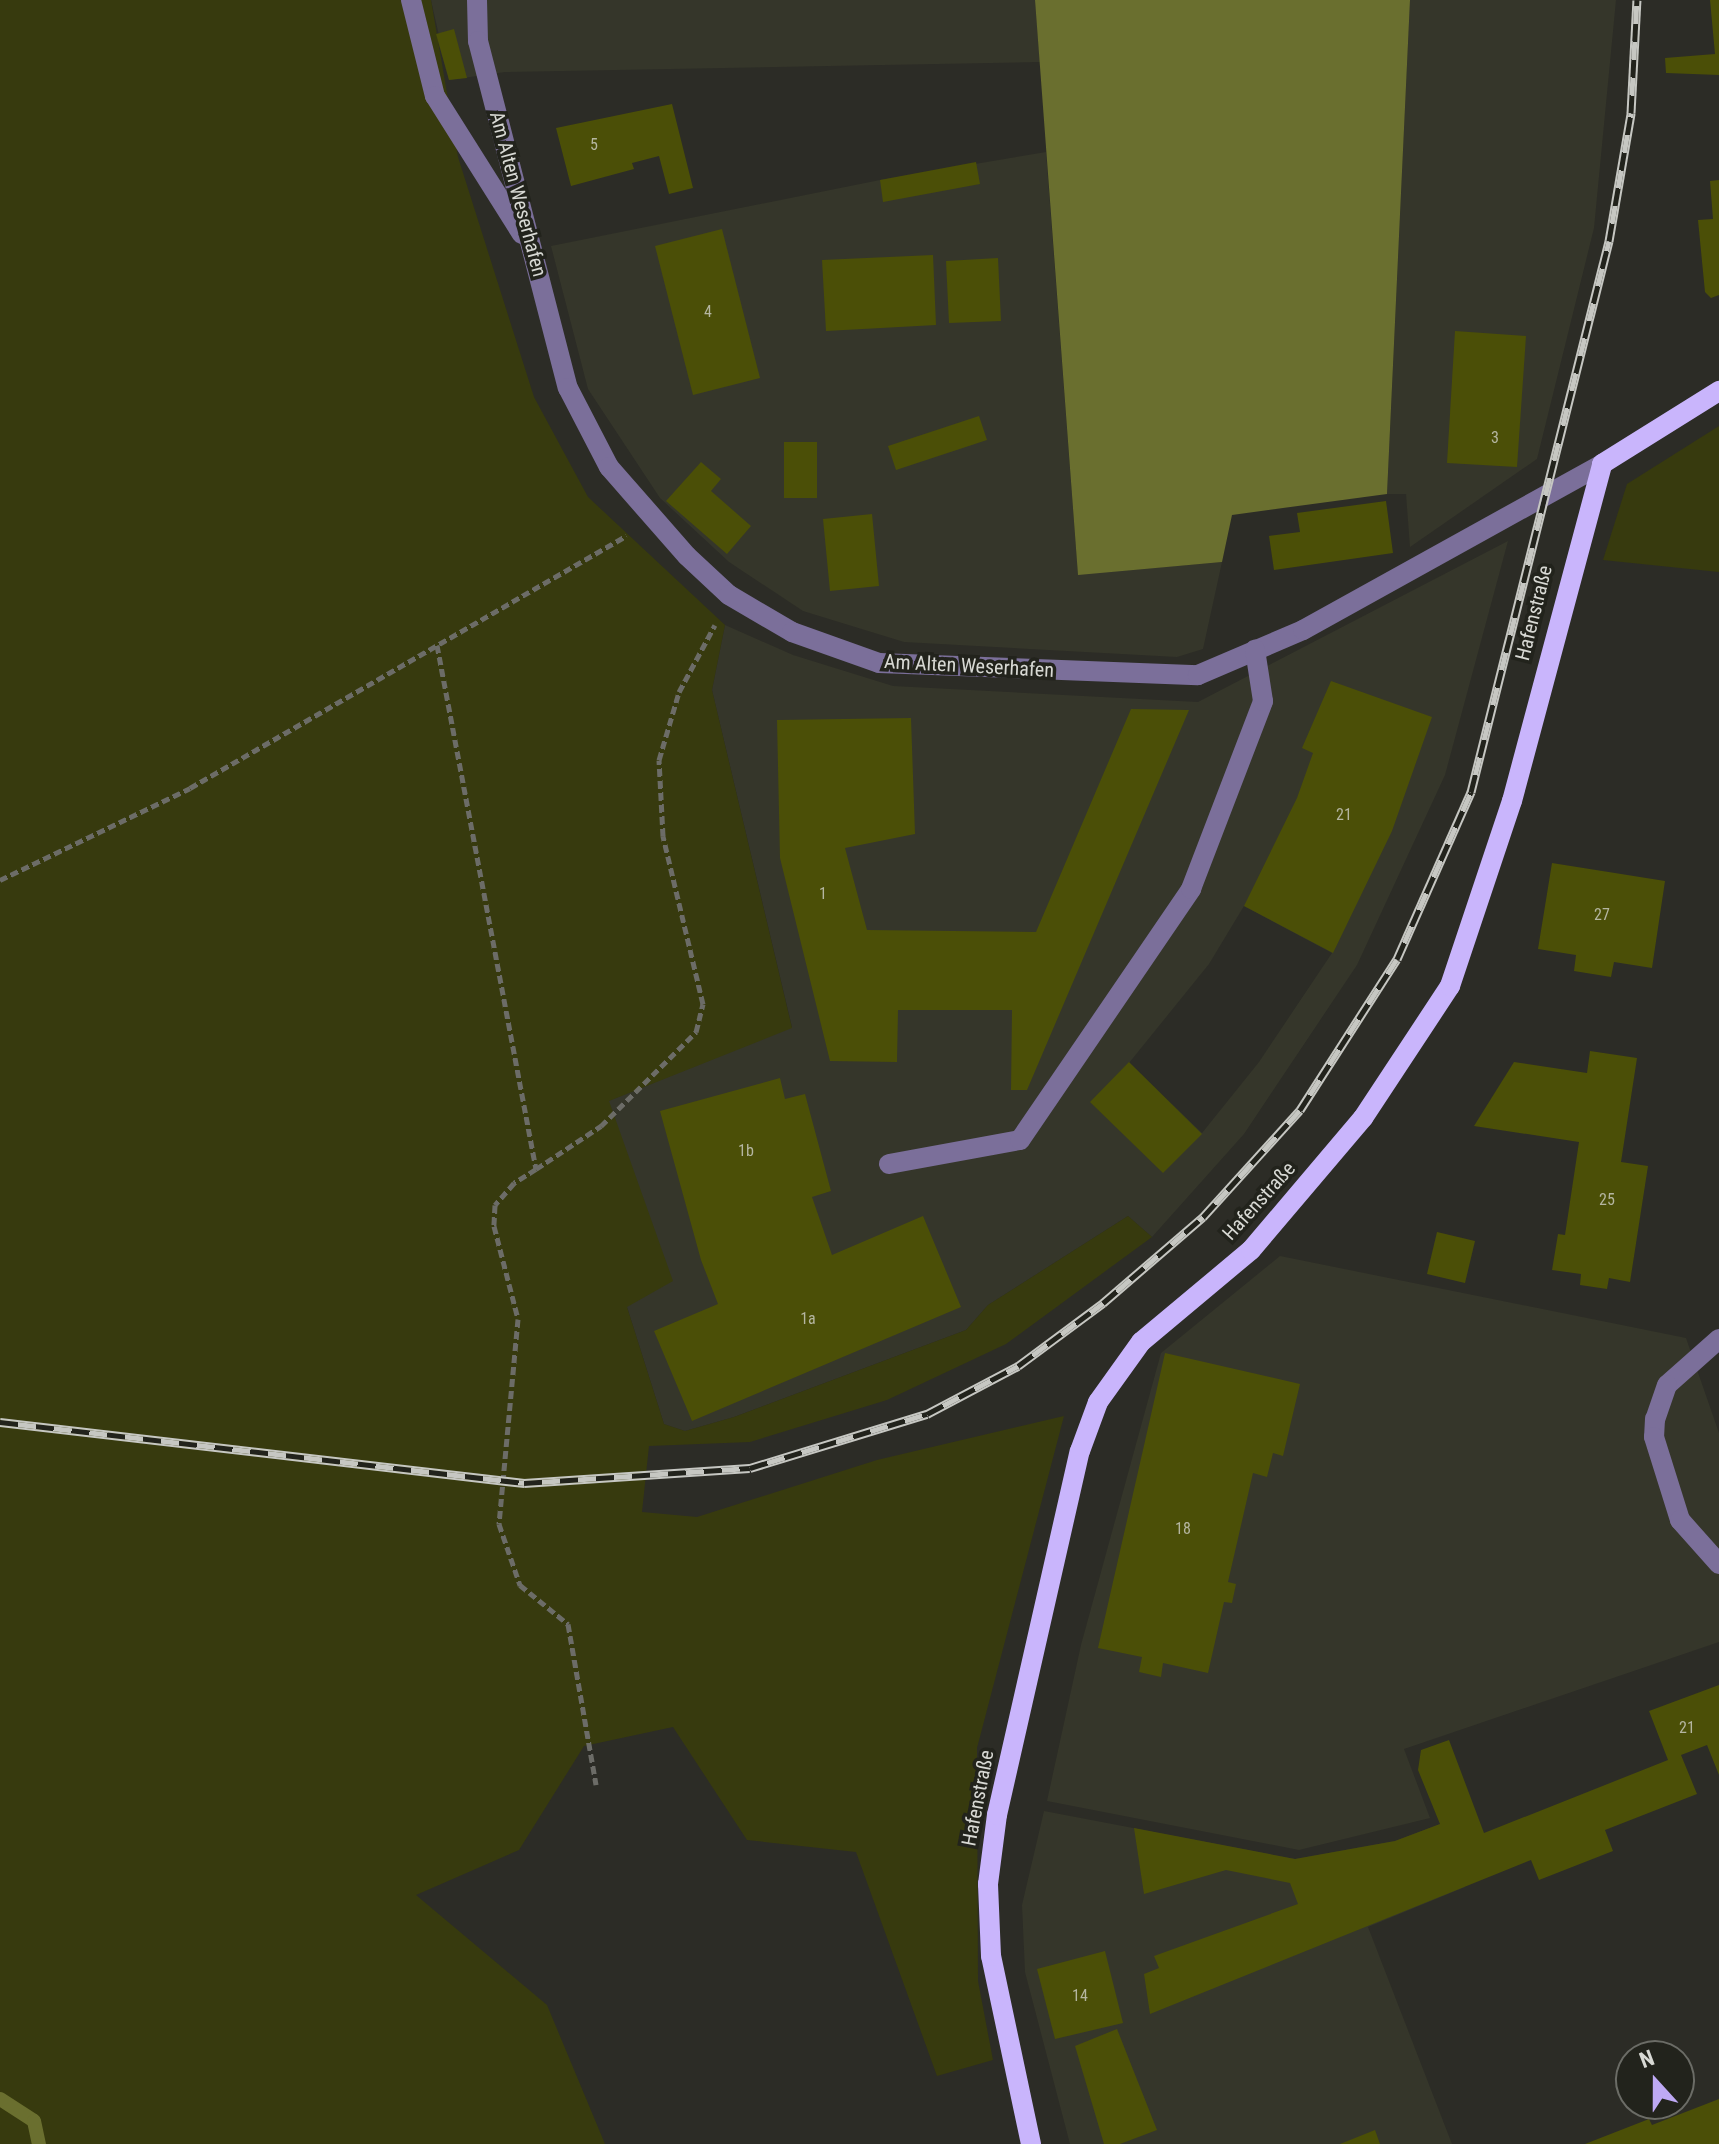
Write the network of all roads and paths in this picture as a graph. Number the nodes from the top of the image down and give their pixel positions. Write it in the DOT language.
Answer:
graph roads {
  1 [pos="411,0"];
  2 [pos="477,0"];
  3 [pos="533,251"];
  4 [pos="1719,391"];
  5 [pos="1602,464"];
  6 [pos="654,518"];
  7 [pos="729,595"];
  8 [pos="437,645"];
  9 [pos="1255,650"];
  10 [pos="0,880"];
  11 [pos="889,1164"];
  12 [pos="536,1169"];
  13 [pos="1719,1339"];
  14 [pos="1719,1564"];
  15 [pos="596,1785"];
  16 [pos="1031,2144"];
  1 -- 3 [label="street"];
  2 -- 3 [label="street, Am Alten Weserhafen"];
  3 -- 6 [label="street, Am Alten Weserhafen"];
  4 -- 5 [label="main road"];
  5 -- 9 [label="street, Am Alten Weserhafen"];
  5 -- 16 [label="main road, Hafenstraße"];
  6 -- 7 [label="street, Am Alten Weserhafen"];
  6 -- 8 [label="path"];
  7 -- 9 [label="street, Am Alten Weserhafen"];
  7 -- 12 [label="path"];
  8 -- 10 [label="path"];
  8 -- 12 [label="path"];
  9 -- 11 [label="street"];
  12 -- 15 [label="path"];
  13 -- 14 [label="street"];
}
